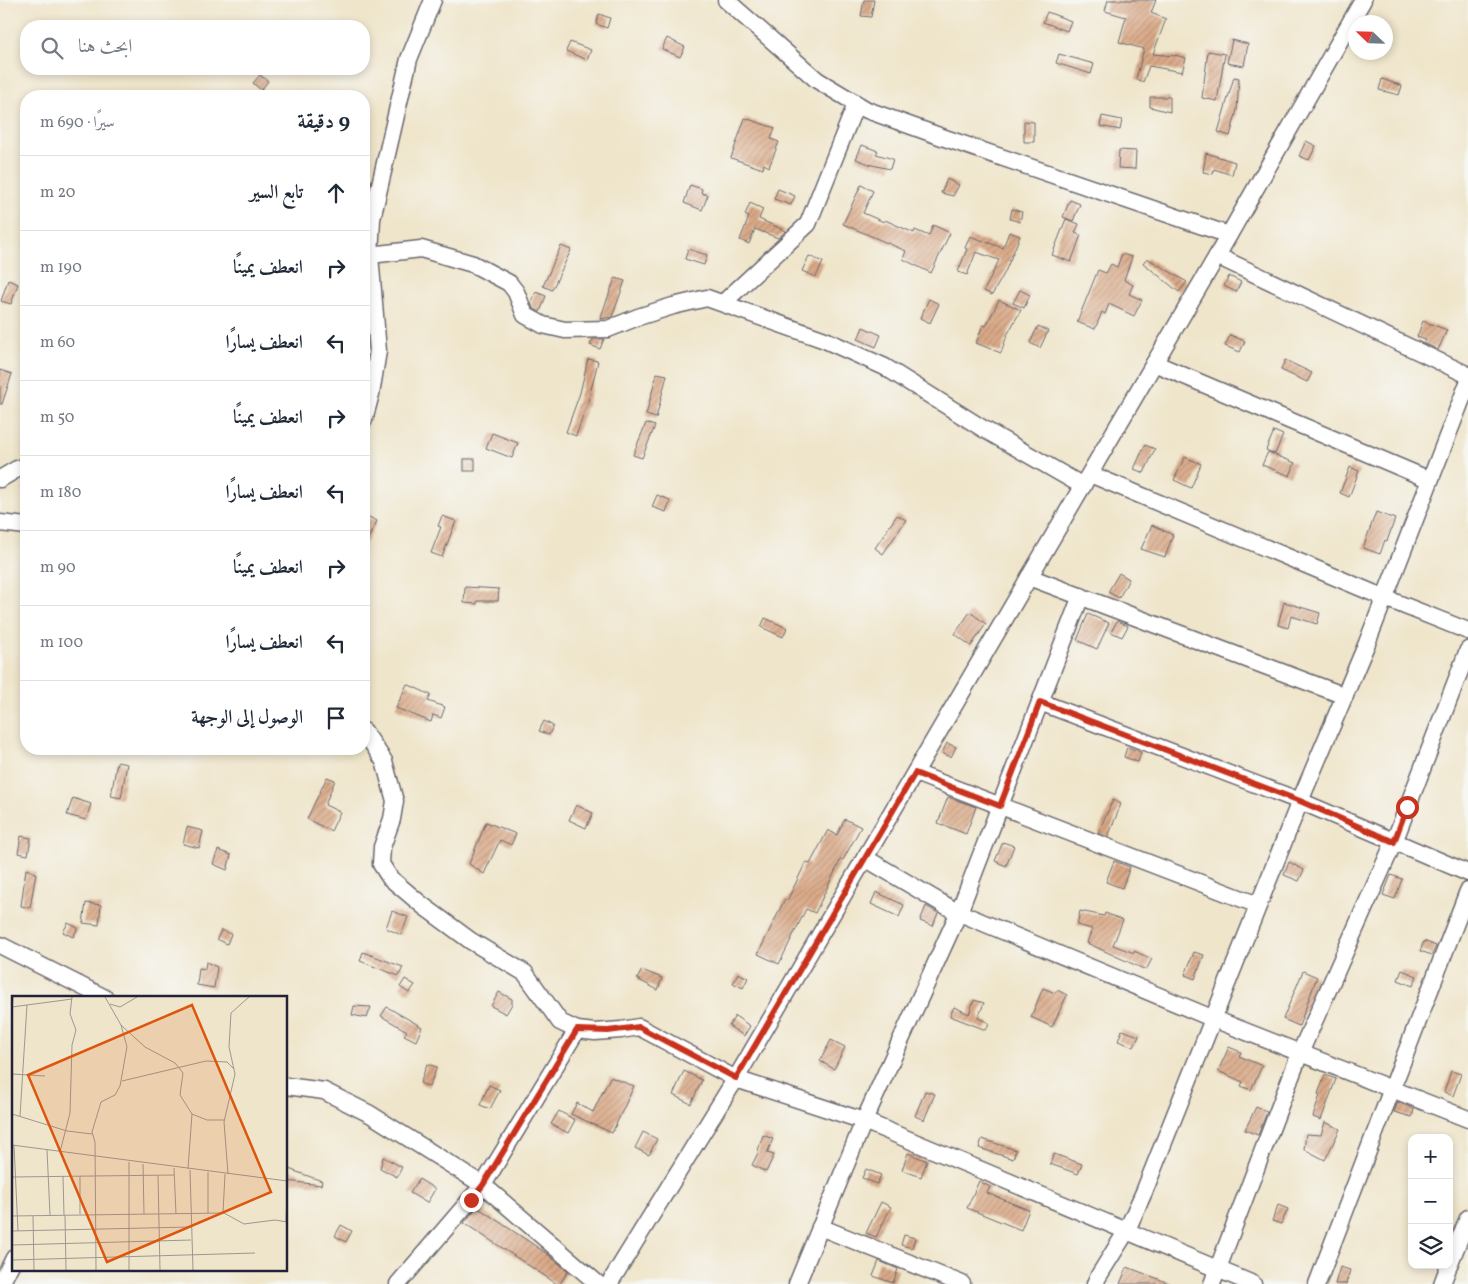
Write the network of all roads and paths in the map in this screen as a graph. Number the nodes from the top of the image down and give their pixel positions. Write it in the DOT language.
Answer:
graph roads {
  1 [pos="433,0"];
  2 [pos="726,0"];
  3 [pos="1363,0"];
  4 [pos="856,104"];
  5 [pos="370,234"];
  6 [pos="1229,235"];
  7 [pos="370,256"];
  8 [pos="1217,256"];
  9 [pos="370,282"];
  10 [pos="723,303"];
  11 [pos="1154,363"];
  12 [pos="1468,375"];
  13 [pos="1468,383"];
  14 [pos="370,398"];
  15 [pos="20,468"];
  16 [pos="0,479"];
  17 [pos="1086,480"];
  18 [pos="1430,480"];
  19 [pos="0,523"];
  20 [pos="20,525"];
  21 [pos="1029,577"];
  22 [pos="1081,596"];
  23 [pos="1385,598"];
  24 [pos="1468,630"];
  25 [pos="1468,650"];
  26 [pos="1344,696"];
  27 [pos="1040,702"];
  28 [pos="370,740"];
  29 [pos="915,773"];
  30 [pos="1300,801"];
  31 [pos="1000,806"];
  32 [pos="1394,842"];
  33 [pos="865,858"];
  34 [pos="1468,873"];
  35 [pos="1468,891"];
  36 [pos="1258,905"];
  37 [pos="959,912"];
  38 [pos="0,945"];
  39 [pos="101,996"];
  40 [pos="1214,1019"];
  41 [pos="577,1030"];
  42 [pos="1300,1053"];
  43 [pos="736,1078"];
  44 [pos="288,1086"];
  45 [pos="1392,1090"];
  46 [pos="1468,1119"];
  47 [pos="864,1121"];
  48 [pos="483,1185"];
  49 [pos="1468,1218"];
  50 [pos="820,1227"];
  51 [pos="1126,1232"];
  52 [pos="1453,1255"];
  53 [pos="12,1262"];
  54 [pos="1448,1269"];
  55 [pos="1215,1277"];
  56 [pos="1,1284"];
  57 [pos="398,1284"];
  58 [pos="598,1284"];
  59 [pos="609,1284"];
  60 [pos="797,1284"];
  61 [pos="962,1284"];
  62 [pos="1095,1284"];
  63 [pos="1253,1284"];
  64 [pos="1317,1284"];
  65 [pos="1442,1284"];
  1 -- 5 [label="street"];
  2 -- 4 [label="street"];
  3 -- 6 [label="street"];
  4 -- 6 [label="street"];
  4 -- 10 [label="street"];
  6 -- 8 [label="street"];
  7 -- 10 [label="street"];
  8 -- 11 [label="street"];
  8 -- 12 [label="street"];
  9 -- 14 [label="street"];
  10 -- 17 [label="street"];
  11 -- 17 [label="street"];
  11 -- 18 [label="street"];
  13 -- 18 [label="street"];
  15 -- 16 [label="street"];
  17 -- 21 [label="street"];
  17 -- 23 [label="street"];
  18 -- 23 [label="street"];
  19 -- 20 [label="street"];
  21 -- 22 [label="street"];
  21 -- 29 [label="street"];
  22 -- 26 [label="street"];
  22 -- 27 [label="street"];
  23 -- 24 [label="street"];
  23 -- 26 [label="street"];
  25 -- 32 [label="street"];
  26 -- 30 [label="street"];
  27 -- 30 [label="street"];
  27 -- 31 [label="street"];
  28 -- 41 [label="street"];
  29 -- 31 [label="street"];
  29 -- 33 [label="street"];
  30 -- 32 [label="street"];
  30 -- 36 [label="street"];
  31 -- 36 [label="street"];
  31 -- 37 [label="street"];
  32 -- 34 [label="street"];
  32 -- 42 [label="street"];
  33 -- 37 [label="street"];
  33 -- 43 [label="street"];
  35 -- 45 [label="street"];
  36 -- 40 [label="street"];
  37 -- 40 [label="street"];
  37 -- 47 [label="street"];
  38 -- 39 [label="street"];
  40 -- 42 [label="street"];
  40 -- 51 [label="street"];
  41 -- 43 [label="street"];
  41 -- 48 [label="street"];
  42 -- 45 [label="street"];
  42 -- 55 [label="street"];
  43 -- 47 [label="street"];
  43 -- 59 [label="street"];
  44 -- 48 [label="street"];
  45 -- 46 [label="street"];
  45 -- 64 [label="street"];
  47 -- 50 [label="street"];
  47 -- 51 [label="street"];
  48 -- 57 [label="street"];
  48 -- 58 [label="street"];
  49 -- 52 [label="street"];
  50 -- 60 [label="street"];
  50 -- 61 [label="street"];
  51 -- 55 [label="street"];
  51 -- 62 [label="street"];
  53 -- 56 [label="street"];
  54 -- 65 [label="street"];
  55 -- 63 [label="street"];
}
